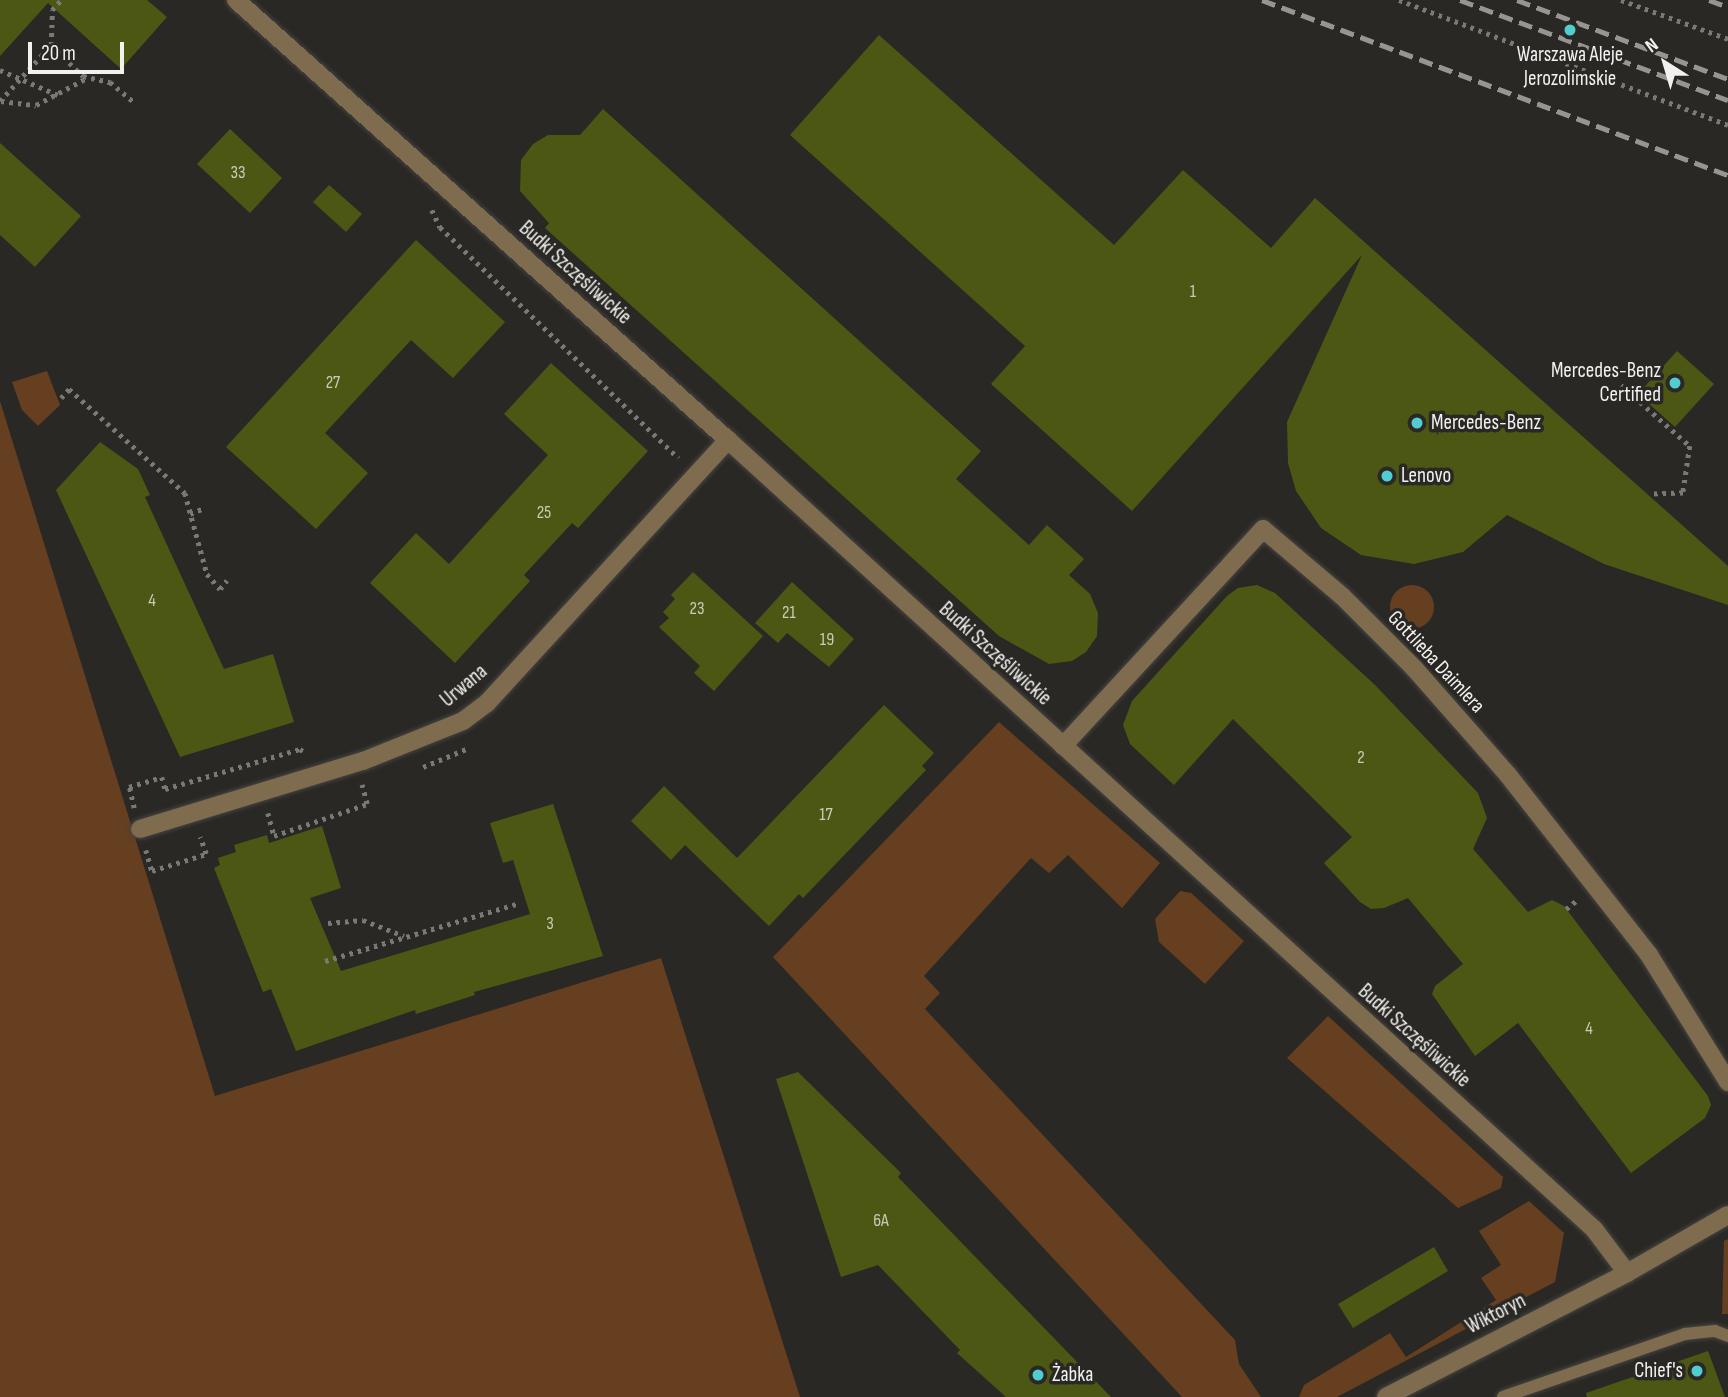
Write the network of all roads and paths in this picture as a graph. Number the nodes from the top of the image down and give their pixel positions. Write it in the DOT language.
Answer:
graph roads {
  1 [pos="61,0"];
  2 [pos="236,0"];
  3 [pos="1399,0"];
  4 [pos="1621,0"];
  5 [pos="1728,39"];
  6 [pos="51,45"];
  7 [pos="0,70"];
  8 [pos="88,78"];
  9 [pos="19,81"];
  10 [pos="59,95"];
  11 [pos="1,101"];
  12 [pos="135,103"];
  13 [pos="1728,125"];
  14 [pos="426,197"];
  15 [pos="1621,385"];
  16 [pos="61,398"];
  17 [pos="728,440"];
  18 [pos="673,468"];
  19 [pos="1652,494"];
  20 [pos="202,509"];
  21 [pos="190,514"];
  22 [pos="227,580"];
  23 [pos="476,744"];
  24 [pos="1063,746"];
  25 [pos="311,756"];
  26 [pos="414,769"];
  27 [pos="368,780"];
  28 [pos="262,810"];
  29 [pos="140,829"];
  30 [pos="202,829"];
  31 [pos="519,903"];
  32 [pos="328,923"];
  33 [pos="405,937"];
  34 [pos="325,961"];
  35 [pos="1728,1082"];
  36 [pos="1728,1215"];
  37 [pos="1627,1273"];
  38 [pos="1728,1336"];
  39 [pos="1386,1397"];
  40 [pos="1503,1397"];
  1 -- 6 [label="path"];
  2 -- 17 [label="street, Budki Szczęśliwickie"];
  3 -- 13 [label="path"];
  4 -- 5 [label="path"];
  6 -- 8 [label="path"];
  6 -- 9 [label="path"];
  7 -- 9 [label="path"];
  8 -- 10 [label="path"];
  8 -- 12 [label="path"];
  9 -- 10 [label="path"];
  9 -- 11 [label="path"];
  10 -- 11 [label="path"];
  14 -- 18 [label="path"];
  15 -- 19 [label="path"];
  16 -- 21 [label="path"];
  17 -- 24 [label="street, Budki Szczęśliwickie"];
  17 -- 29 [label="street, Urwana"];
  20 -- 21 [label="path"];
  21 -- 22 [label="path"];
  23 -- 26 [label="path"];
  24 -- 35 [label="street, Gottlieba Daimlera"];
  24 -- 37 [label="street, Budki Szczęśliwickie"];
  25 -- 29 [label="path"];
  27 -- 28 [label="path"];
  29 -- 30 [label="path"];
  31 -- 33 [label="path"];
  32 -- 33 [label="path"];
  33 -- 34 [label="path"];
  36 -- 37 [label="street"];
  37 -- 39 [label="street, Wiktoryn"];
  38 -- 40 [label="lane"];
}
